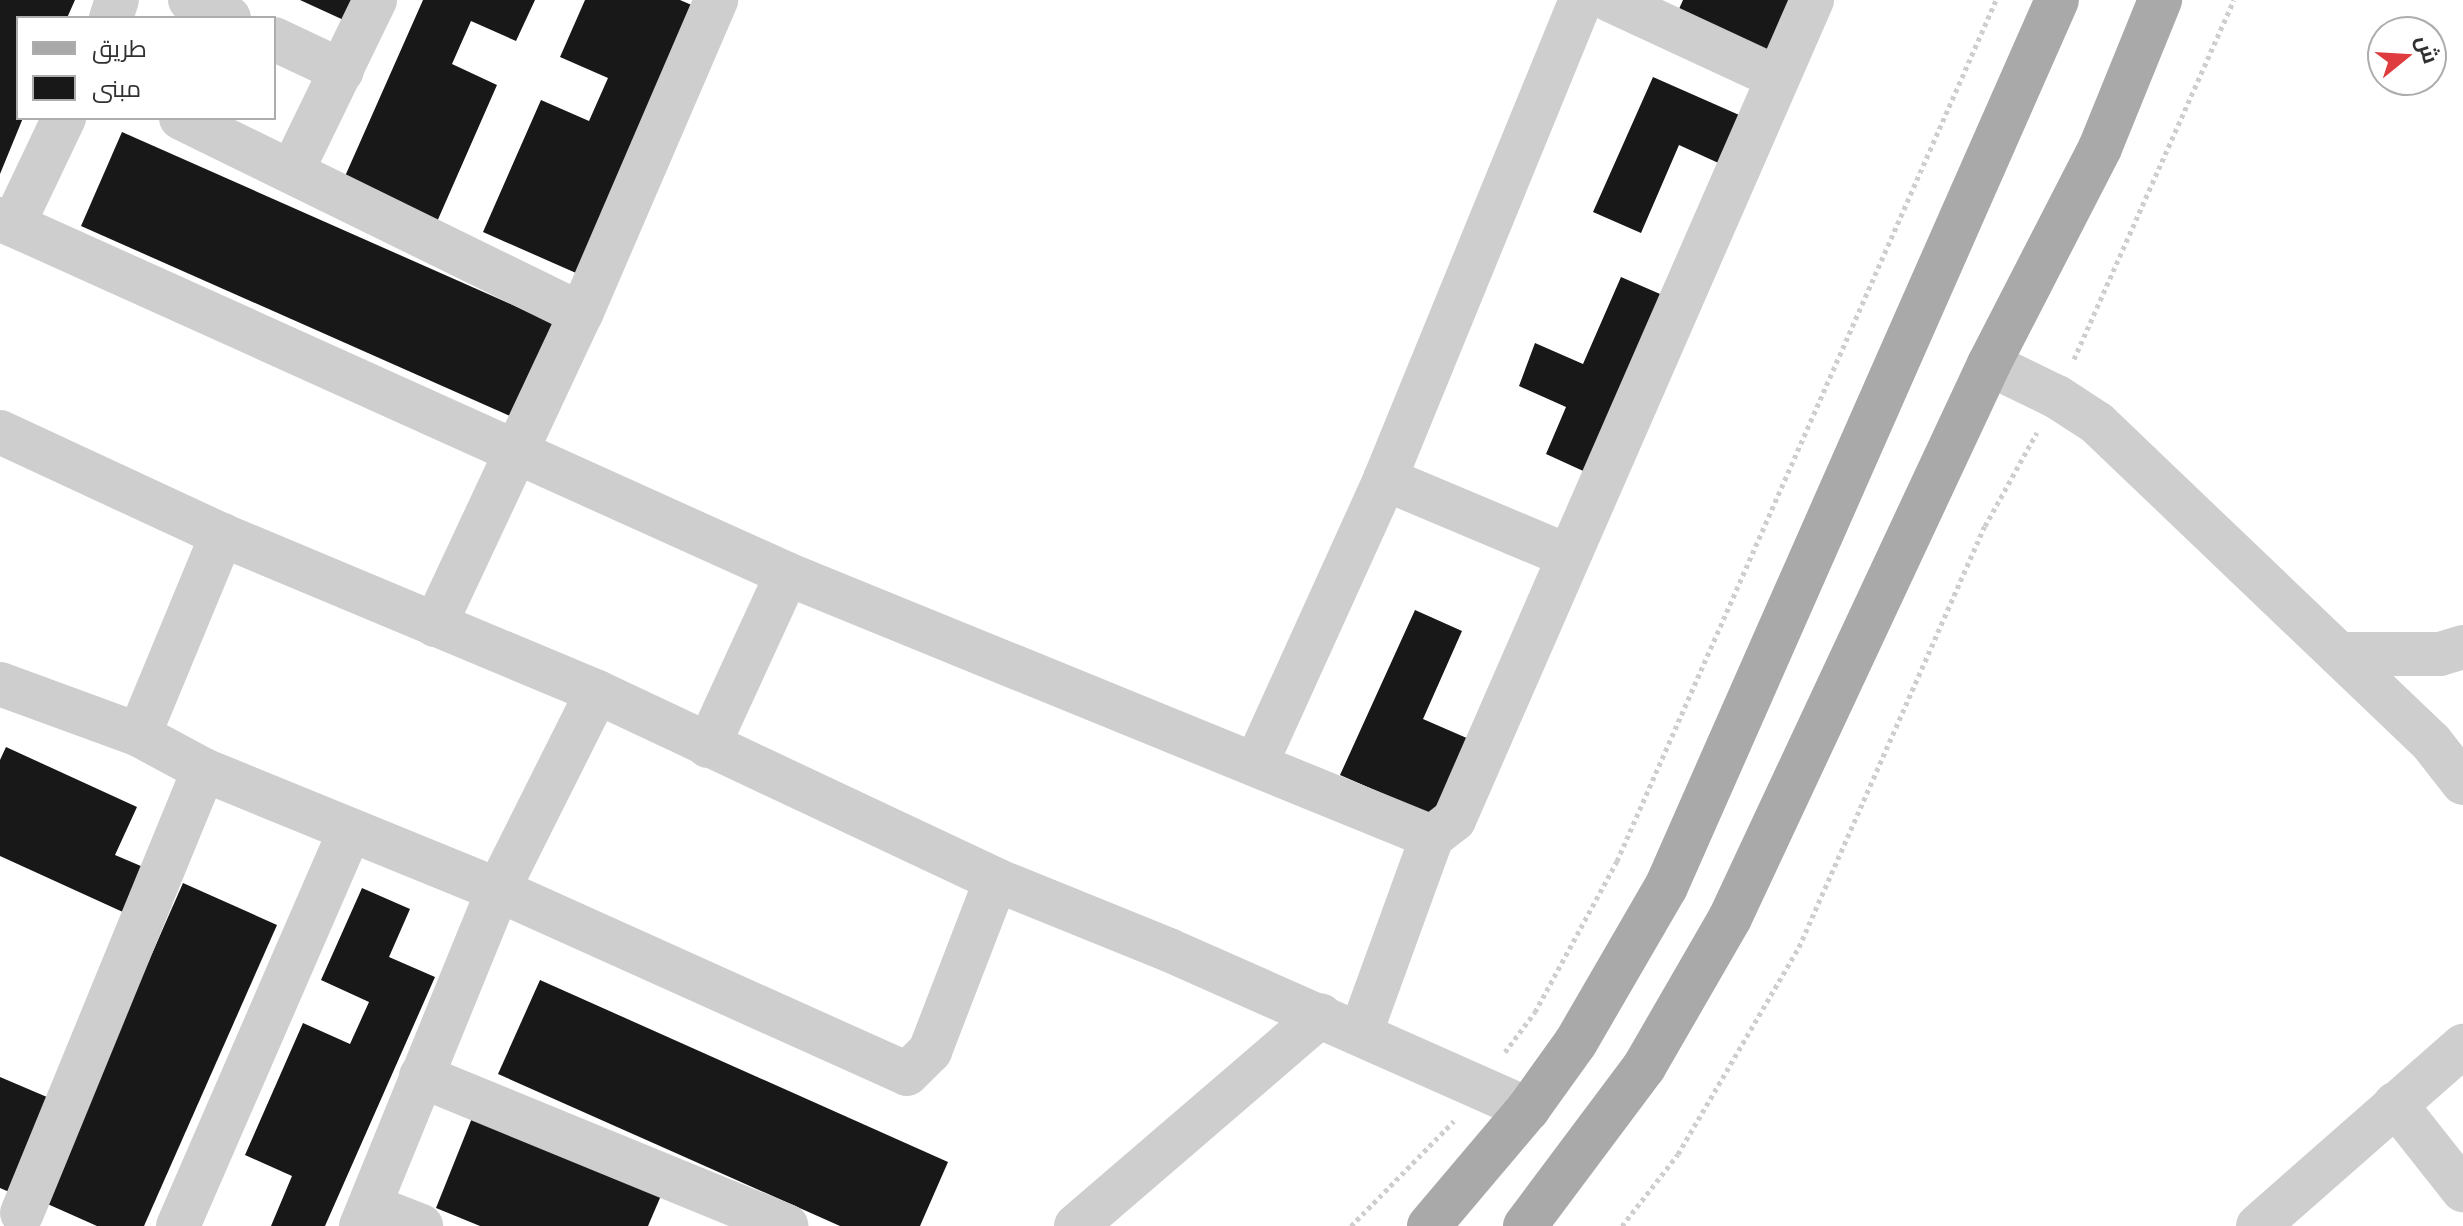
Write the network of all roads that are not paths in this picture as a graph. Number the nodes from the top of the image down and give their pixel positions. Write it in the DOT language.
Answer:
graph roads {
  1 [pos="375,0"];
  2 [pos="716,0"];
  3 [pos="1581,0"];
  4 [pos="1610,0"];
  5 [pos="1812,0"];
  6 [pos="2057,0"];
  7 [pos="2153,9"];
  8 [pos="276,40"];
  9 [pos="342,71"];
  10 [pos="1778,78"];
  11 [pos="63,120"];
  12 [pos="185,120"];
  13 [pos="293,169"];
  14 [pos="7,222"];
  15 [pos="581,314"];
  16 [pos="1989,364"];
  17 [pos="0,432"];
  18 [pos="518,449"];
  19 [pos="1385,479"];
  20 [pos="222,535"];
  21 [pos="1566,555"];
  22 [pos="787,574"];
  23 [pos="435,625"];
  24 [pos="2463,647"];
  25 [pos="2339,654"];
  26 [pos="0,684"];
  27 [pos="597,692"];
  28 [pos="139,735"];
  29 [pos="708,746"];
  30 [pos="1256,764"];
  31 [pos="204,770"];
  32 [pos="2463,783"];
  33 [pos="349,833"];
  34 [pos="1432,837"];
  35 [pos="996,880"];
  36 [pos="498,890"];
  37 [pos="1321,1015"];
  38 [pos="1361,1032"];
  39 [pos="2463,1046"];
  40 [pos="421,1076"];
  41 [pos="2395,1104"];
  42 [pos="1528,1109"];
  43 [pos="2463,1190"];
  44 [pos="23,1214"];
  45 [pos="365,1216"];
  46 [pos="178,1226"];
  47 [pos="421,1226"];
  48 [pos="786,1226"];
  49 [pos="1076,1226"];
  50 [pos="1429,1226"];
  51 [pos="1525,1226"];
  52 [pos="2258,1226"];
  1 -- 9 [label="street"];
  2 -- 15 [label="street"];
  3 -- 19 [label="street"];
  4 -- 10 [label="street"];
  5 -- 10 [label="street"];
  6 -- 42 [label="main road"];
  7 -- 16 [label="main road"];
  8 -- 9 [label="street"];
  9 -- 13 [label="street"];
  10 -- 21 [label="street"];
  11 -- 14 [label="street"];
  12 -- 13 [label="street"];
  13 -- 15 [label="street"];
  14 -- 18 [label="street"];
  15 -- 18 [label="street"];
  16 -- 25 [label="street"];
  16 -- 51 [label="main road"];
  17 -- 20 [label="street"];
  18 -- 22 [label="street"];
  18 -- 23 [label="street"];
  19 -- 21 [label="street"];
  19 -- 30 [label="street"];
  20 -- 23 [label="street"];
  20 -- 28 [label="street"];
  21 -- 34 [label="street"];
  22 -- 29 [label="street"];
  22 -- 30 [label="street"];
  23 -- 27 [label="street"];
  24 -- 25 [label="street"];
  25 -- 32 [label="street"];
  26 -- 28 [label="street"];
  27 -- 29 [label="street"];
  27 -- 36 [label="street"];
  28 -- 31 [label="street"];
  29 -- 35 [label="street"];
  30 -- 34 [label="street"];
  31 -- 33 [label="street"];
  31 -- 44 [label="street"];
  33 -- 36 [label="street"];
  33 -- 46 [label="street"];
  34 -- 38 [label="street"];
  35 -- 36 [label="street"];
  35 -- 37 [label="street"];
  36 -- 40 [label="street"];
  37 -- 38 [label="street"];
  37 -- 49 [label="street"];
  38 -- 42 [label="street"];
  39 -- 41 [label="street"];
  40 -- 45 [label="street"];
  40 -- 48 [label="street"];
  41 -- 43 [label="street"];
  41 -- 52 [label="street"];
  42 -- 50 [label="main road"];
  45 -- 47 [label="street"];
}
